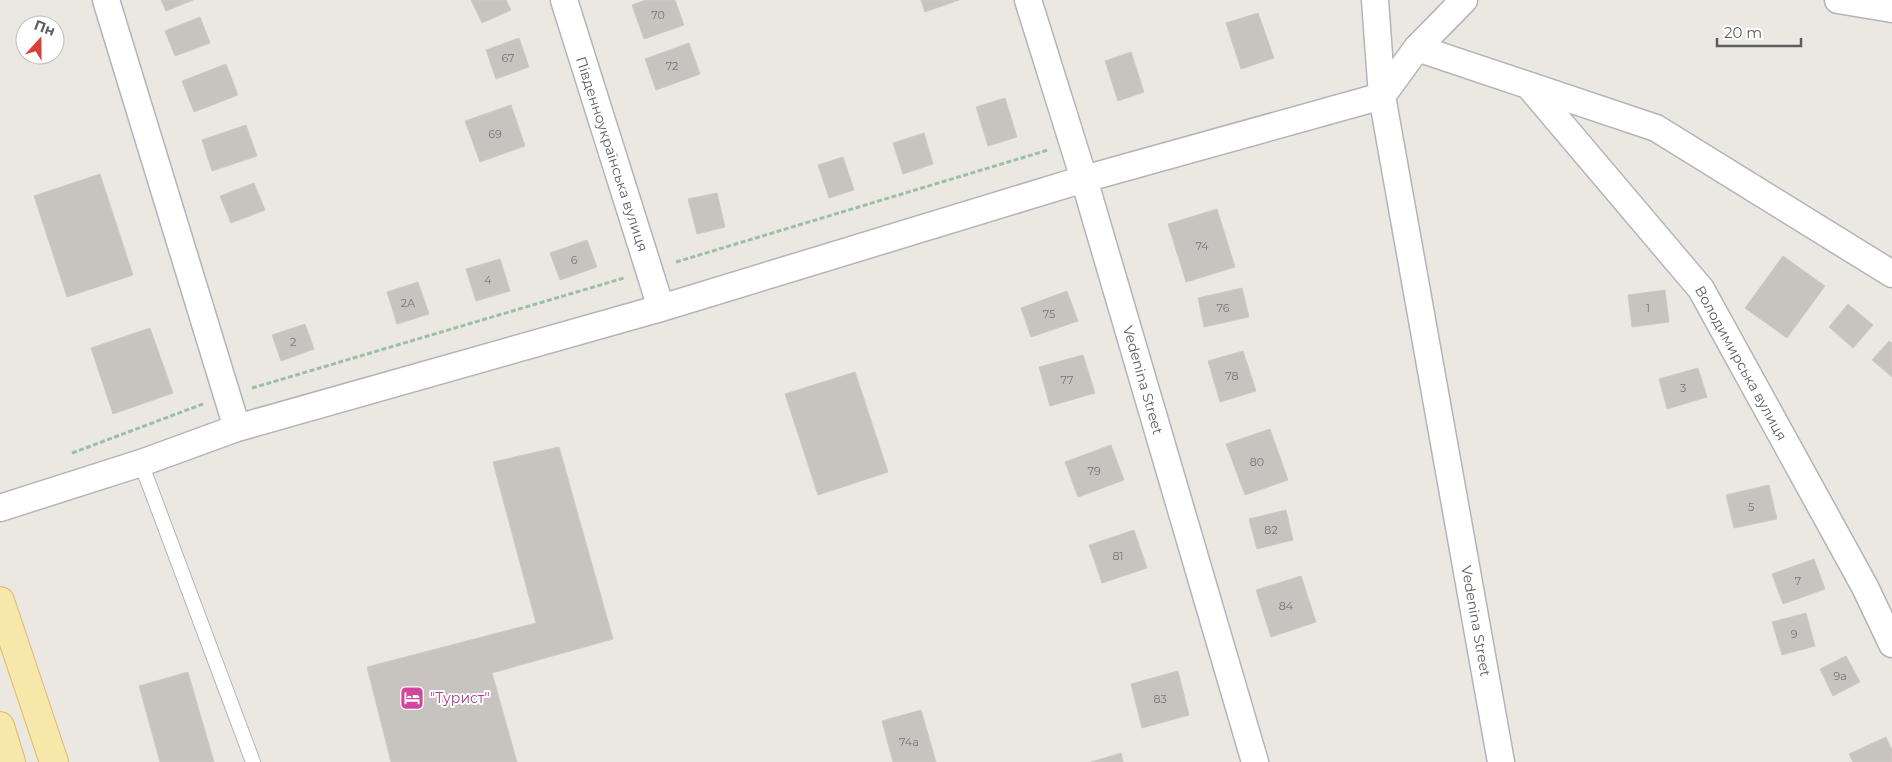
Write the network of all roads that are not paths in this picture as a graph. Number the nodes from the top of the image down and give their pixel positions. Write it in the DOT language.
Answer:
graph roads {
  1 [pos="106,0"];
  2 [pos="564,0"];
  3 [pos="1028,0"];
  4 [pos="1376,0"];
  5 [pos="1464,0"];
  6 [pos="1838,0"];
  7 [pos="1892,10"];
  8 [pos="1417,48"];
  9 [pos="1529,86"];
  10 [pos="1382,96"];
  11 [pos="1084,179"];
  12 [pos="1892,274"];
  13 [pos="661,308"];
  14 [pos="237,428"];
  15 [pos="141,464"];
  16 [pos="0,508"];
  17 [pos="0,600"];
  18 [pos="1892,644"];
  19 [pos="0,726"];
  20 [pos="11,762"];
  21 [pos="54,762"];
  22 [pos="253,762"];
  23 [pos="1255,762"];
  24 [pos="1501,762"];
  1 -- 14 [label="street"];
  2 -- 13 [label="street, Південноукраїнська вулиця"];
  3 -- 11 [label="street, Vedenina Street"];
  4 -- 10 [label="street, Vedenina Street"];
  5 -- 8 [label="street"];
  6 -- 7 [label="street"];
  8 -- 9 [label="street"];
  8 -- 10 [label="street"];
  9 -- 12 [label="street"];
  9 -- 18 [label="street, Володимирська вулиця"];
  10 -- 11 [label="street"];
  10 -- 24 [label="street, Vedenina Street"];
  11 -- 13 [label="street"];
  11 -- 23 [label="street, Vedenina Street"];
  13 -- 14 [label="street"];
  14 -- 15 [label="street"];
  15 -- 16 [label="street"];
  15 -- 22 [label="lane"];
  17 -- 21 [label="main road"];
  19 -- 20 [label="main road"];
}
